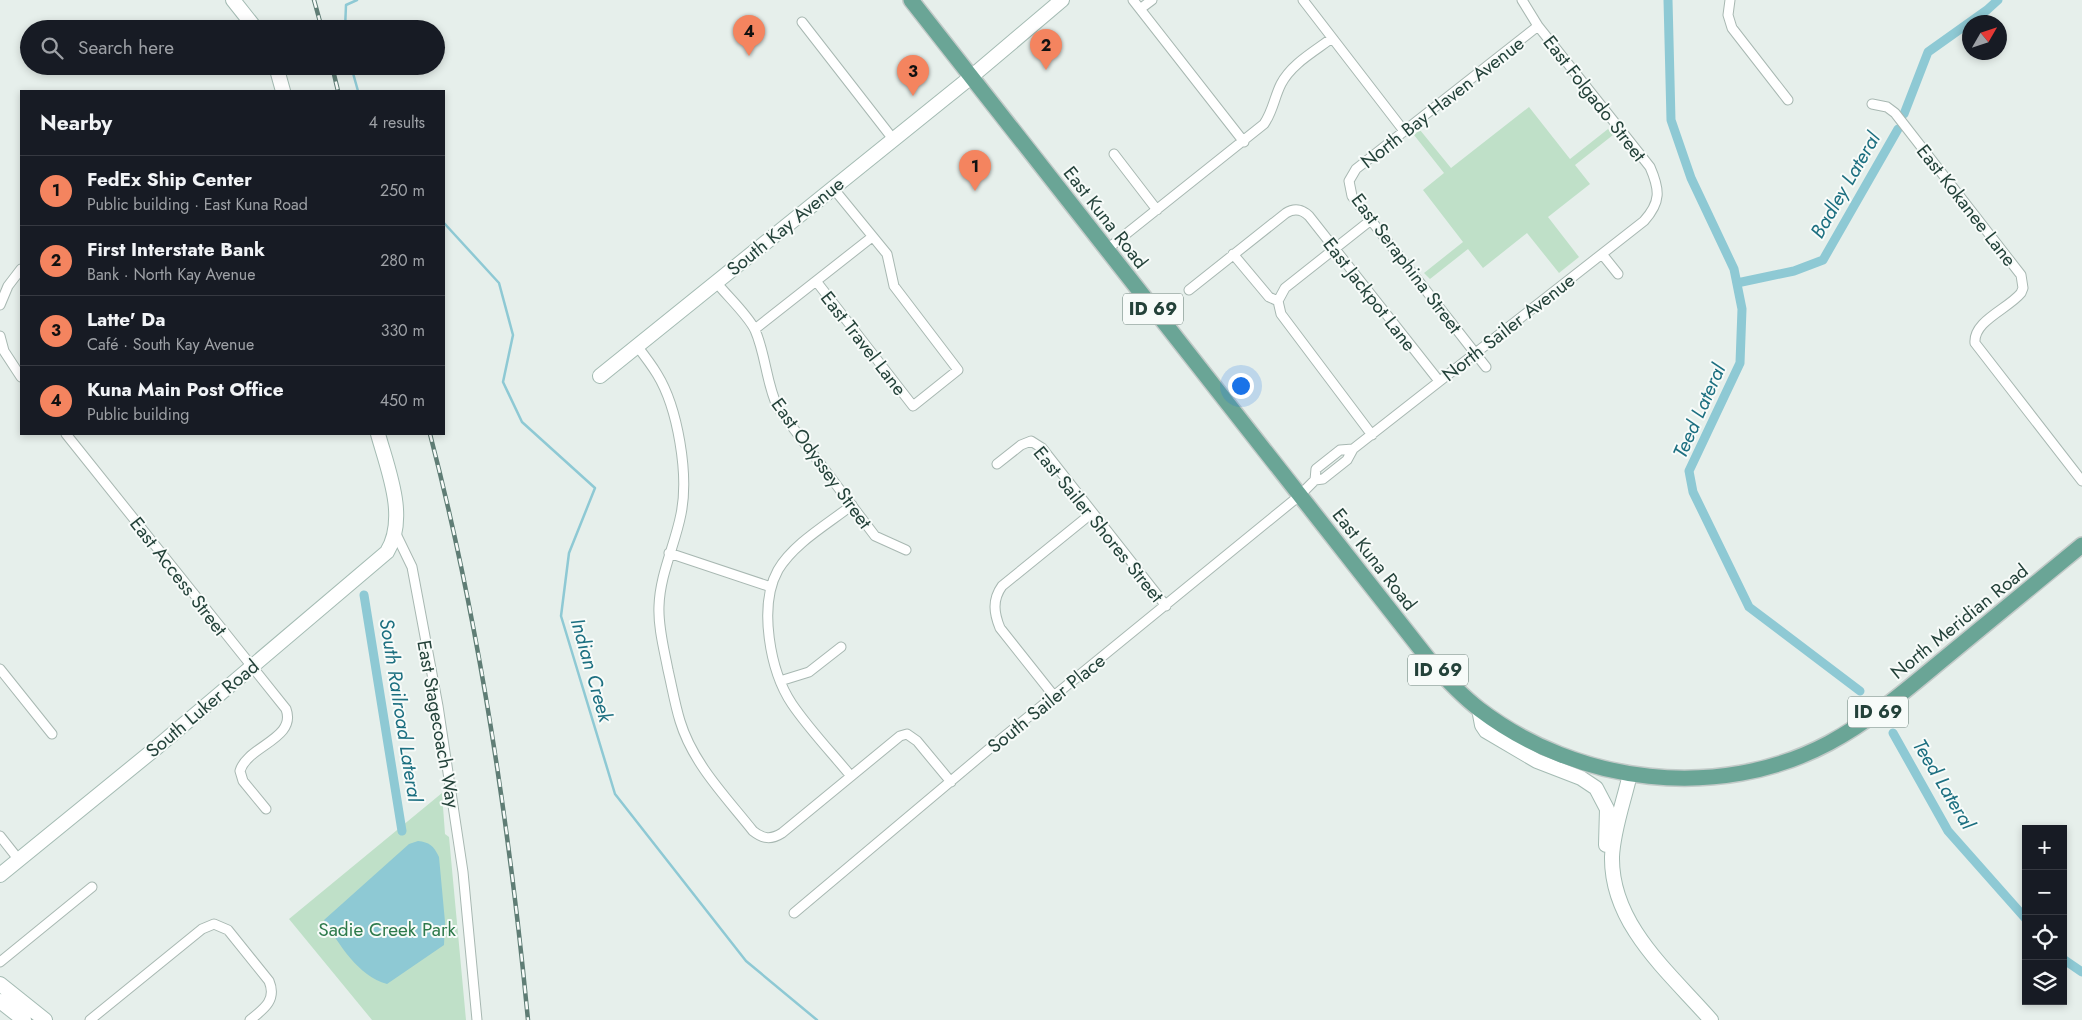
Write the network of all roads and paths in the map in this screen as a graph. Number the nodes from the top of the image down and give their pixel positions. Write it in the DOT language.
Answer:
graph roads {
  1 [pos="233,0"];
  2 [pos="911,0"];
  3 [pos="1062,0"];
  4 [pos="1133,0"];
  5 [pos="1152,0"];
  6 [pos="1303,0"];
  7 [pos="1522,0"];
  8 [pos="1730,0"];
  9 [pos="1140,9"];
  10 [pos="249,20"];
  11 [pos="802,22"];
  12 [pos="1538,26"];
  13 [pos="1332,38"];
  14 [pos="279,75"];
  15 [pos="971,77"];
  16 [pos="284,90"];
  17 [pos="1788,100"];
  18 [pos="1872,104"];
  19 [pos="1404,131"];
  20 [pos="893,139"];
  21 [pos="1244,142"];
  22 [pos="1114,154"];
  23 [pos="1349,181"];
  24 [pos="833,188"];
  25 [pos="1657,200"];
  26 [pos="1157,210"];
  27 [pos="1371,220"];
  28 [pos="872,236"];
  29 [pos="1335,249"];
  30 [pos="1106,250"];
  31 [pos="1233,254"];
  32 [pos="1602,254"];
  33 [pos="20,270"];
  34 [pos="1618,274"];
  35 [pos="816,281"];
  36 [pos="716,282"];
  37 [pos="1189,290"];
  38 [pos="1278,301"];
  39 [pos="0,305"];
  40 [pos="754,329"];
  41 [pos="0,336"];
  42 [pos="637,346"];
  43 [pos="1476,353"];
  44 [pos="1486,366"];
  45 [pos="20,376"];
  46 [pos="600,376"];
  47 [pos="1439,381"];
  48 [pos="67,435"];
  49 [pos="378,435"];
  50 [pos="1372,435"];
  51 [pos="997,464"];
  52 [pos="2082,481"];
  53 [pos="1300,496"];
  54 [pos="852,505"];
  55 [pos="1092,513"];
  56 [pos="396,534"];
  57 [pos="2082,546"];
  58 [pos="906,550"];
  59 [pos="669,553"];
  60 [pos="771,587"];
  61 [pos="1166,606"];
  62 [pos="841,647"];
  63 [pos="251,666"];
  64 [pos="0,668"];
  65 [pos="780,681"];
  66 [pos="1054,696"];
  67 [pos="1479,709"];
  68 [pos="52,734"];
  69 [pos="1630,774"];
  70 [pos="850,775"];
  71 [pos="951,782"];
  72 [pos="266,809"];
  73 [pos="0,836"];
  74 [pos="1612,858"];
  75 [pos="19,860"];
  76 [pos="0,875"];
  77 [pos="92,887"];
  78 [pos="794,913"];
  79 [pos="0,962"];
  80 [pos="0,984"];
  81 [pos="0,1001"];
  82 [pos="24,1020"];
  83 [pos="45,1020"];
  84 [pos="90,1020"];
  85 [pos="250,1020"];
  86 [pos="477,1020"];
  87 [pos="1711,1020"];
  1 -- 10 [label="street"];
  2 -- 15 [label="main road, ID 69"];
  3 -- 15 [label="street, South Kay Avenue"];
  4 -- 9 [label="street"];
  5 -- 9 [label="street"];
  6 -- 13 [label="street"];
  7 -- 12 [label="street, East Folgado Street"];
  8 -- 17 [label="street"];
  9 -- 21 [label="street"];
  11 -- 20 [label="street"];
  12 -- 19 [label="street, North Bay Haven Avenue"];
  12 -- 25 [label="street, East Folgado Street"];
  13 -- 19 [label="street"];
  13 -- 21 [label="street"];
  14 -- 16 [label="street"];
  15 -- 20 [label="street, South Kay Avenue"];
  15 -- 30 [label="main road, East Kuna Road / ID 69"];
  18 -- 52 [label="street, East Kokanee Lane"];
  19 -- 23 [label="street, North Bay Haven Avenue"];
  20 -- 24 [label="street, South Kay Avenue"];
  21 -- 26 [label="street"];
  22 -- 26 [label="street"];
  23 -- 27 [label="street, East Seraphina Street"];
  24 -- 28 [label="street"];
  24 -- 36 [label="street, South Kay Avenue"];
  25 -- 32 [label="street, North Sailer Avenue"];
  26 -- 30 [label="street"];
  27 -- 29 [label="street"];
  27 -- 43 [label="street, East Seraphina Street"];
  28 -- 35 [label="street"];
  28 -- 35 [label="street, East Travel Lane"];
  29 -- 31 [label="street, East Jackpot Lane"];
  29 -- 38 [label="street"];
  29 -- 47 [label="street, East Jackpot Lane"];
  30 -- 53 [label="main road, East Kuna Road / ID 69"];
  31 -- 37 [label="street"];
  31 -- 38 [label="street"];
  32 -- 34 [label="street"];
  32 -- 43 [label="street, North Sailer Avenue"];
  33 -- 39 [label="street"];
  35 -- 40 [label="street"];
  36 -- 40 [label="street, East Odyssey Street"];
  36 -- 42 [label="street, South Kay Avenue"];
  38 -- 50 [label="street"];
  40 -- 54 [label="street, East Odyssey Street"];
  41 -- 45 [label="street"];
  42 -- 46 [label="street, South Kay Avenue"];
  42 -- 59 [label="street"];
  43 -- 44 [label="street, East Seraphina Street"];
  43 -- 47 [label="street, North Sailer Avenue"];
  47 -- 50 [label="street, North Sailer Avenue"];
  48 -- 63 [label="street, East Access Street"];
  49 -- 56 [label="street, East Stagecoach Way"];
  50 -- 53 [label="street, North Sailer Avenue"];
  51 -- 55 [label="street, East Sailer Shores Street"];
  53 -- 61 [label="street, South Sailer Place"];
  53 -- 67 [label="main road, East Kuna Road / ID 69"];
  54 -- 58 [label="street, East Odyssey Street"];
  54 -- 60 [label="street"];
  55 -- 61 [label="street, East Sailer Shores Street"];
  55 -- 66 [label="street"];
  56 -- 63 [label="street, South Luker Road"];
  56 -- 86 [label="street, East Stagecoach Way"];
  57 -- 69 [label="main road, North Meridian Road / ID 69"];
  59 -- 60 [label="street"];
  59 -- 70 [label="street"];
  60 -- 65 [label="street"];
  61 -- 66 [label="street, South Sailer Place"];
  62 -- 65 [label="street"];
  63 -- 72 [label="street, East Access Street"];
  63 -- 75 [label="street, South Luker Road"];
  64 -- 68 [label="street"];
  65 -- 70 [label="street"];
  66 -- 71 [label="street, South Sailer Place"];
  67 -- 69 [label="main road, East Kuna Road / ID 69"];
  67 -- 74 [label="street"];
  69 -- 74 [label="street"];
  70 -- 71 [label="street"];
  71 -- 78 [label="street, South Sailer Place"];
  73 -- 75 [label="street"];
  74 -- 87 [label="street"];
  75 -- 76 [label="street, South Luker Road"];
  77 -- 79 [label="street"];
  80 -- 83 [label="street"];
  81 -- 82 [label="street"];
  84 -- 85 [label="street"];
}
